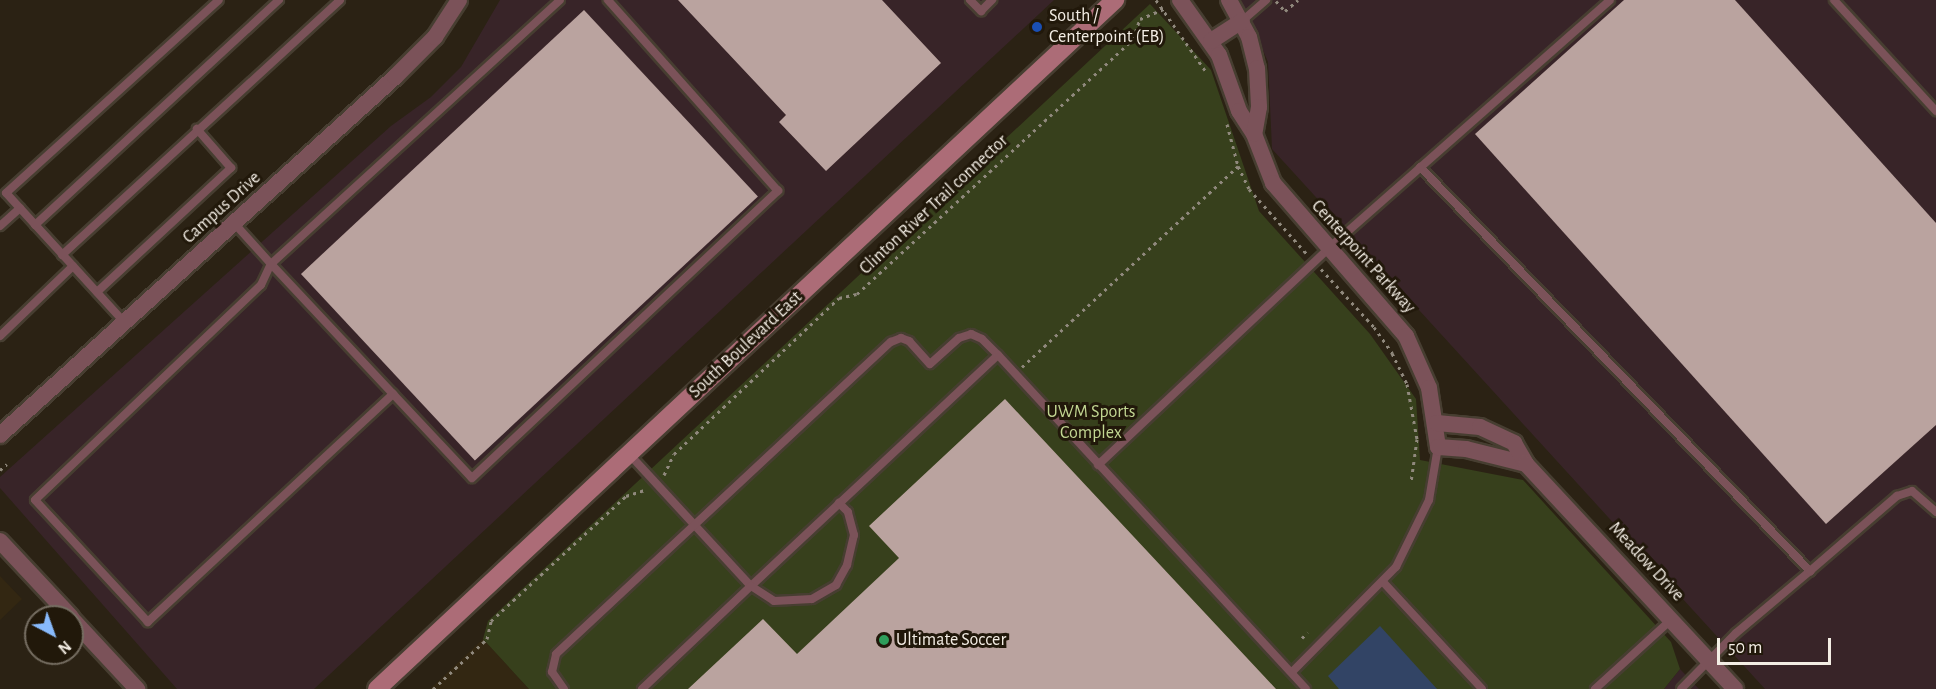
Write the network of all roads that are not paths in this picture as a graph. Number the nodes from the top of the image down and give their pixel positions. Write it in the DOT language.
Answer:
graph roads {
  1 [pos="219,0"];
  2 [pos="279,0"];
  3 [pos="340,0"];
  4 [pos="459,0"];
  5 [pos="560,0"];
  6 [pos="608,0"];
  7 [pos="970,0"];
  8 [pos="992,0"];
  9 [pos="1115,0"];
  10 [pos="1229,0"];
  11 [pos="1266,0"];
  12 [pos="1610,0"];
  13 [pos="1834,0"];
  14 [pos="1175,2"];
  15 [pos="1242,21"];
  16 [pos="1211,42"];
  17 [pos="1936,111"];
  18 [pos="197,129"];
  19 [pos="1254,134"];
  20 [pos="1420,167"];
  21 [pos="20,208"];
  22 [pos="234,223"];
  23 [pos="34,225"];
  24 [pos="0,226"];
  25 [pos="1330,247"];
  26 [pos="62,255"];
  27 [pos="271,264"];
  28 [pos="73,266"];
  29 [pos="97,292"];
  30 [pos="125,323"];
  31 [pos="0,336"];
  32 [pos="998,355"];
  33 [pos="393,394"];
  34 [pos="1437,423"];
  35 [pos="0,435"];
  36 [pos="1438,447"];
  37 [pos="629,454"];
  38 [pos="1526,464"];
  39 [pos="1098,465"];
  40 [pos="839,502"];
  41 [pos="1936,512"];
  42 [pos="693,525"];
  43 [pos="0,541"];
  44 [pos="1810,571"];
  45 [pos="1384,583"];
  46 [pos="751,586"];
  47 [pos="59,605"];
  48 [pos="1672,619"];
  49 [pos="84,632"];
  50 [pos="1708,659"];
  51 [pos="1292,672"];
  52 [pos="137,689"];
  53 [pos="376,689"];
  54 [pos="564,689"];
  55 [pos="642,689"];
  56 [pos="1306,689"];
  57 [pos="1482,689"];
  58 [pos="1595,689"];
  59 [pos="1681,689"];
  60 [pos="1735,689"];
  1 -- 21 [label="lane"];
  2 -- 23 [label="lane"];
  3 -- 18 [label="lane"];
  4 -- 22 [label="street, Campus Drive"];
  5 -- 27 [label="lane"];
  6 -- 33 [label="lane"];
  7 -- 8 [label="lane"];
  9 -- 37 [label="street, South Boulevard East"];
  10 -- 15 [label="street, Centerpoint Parkway"];
  11 -- 15 [label="lane"];
  12 -- 20 [label="lane"];
  13 -- 17 [label="lane"];
  14 -- 16 [label="street, Centerpoint Parkway"];
  15 -- 16 [label="street"];
  15 -- 19 [label="street, Centerpoint Parkway"];
  16 -- 19 [label="street, Centerpoint Parkway"];
  18 -- 26 [label="lane"];
  18 -- 29 [label="lane"];
  19 -- 25 [label="street, Centerpoint Parkway"];
  20 -- 25 [label="lane"];
  20 -- 44 [label="lane"];
  21 -- 23 [label="lane"];
  21 -- 24 [label="lane"];
  22 -- 27 [label="lane"];
  22 -- 30 [label="street, Campus Drive"];
  23 -- 26 [label="lane"];
  25 -- 34 [label="street, Centerpoint Parkway"];
  25 -- 39 [label="lane"];
  26 -- 28 [label="lane"];
  27 -- 33 [label="lane"];
  27 -- 33 [label="lane"];
  28 -- 29 [label="lane"];
  28 -- 31 [label="lane"];
  29 -- 30 [label="lane"];
  30 -- 35 [label="street, Campus Drive"];
  32 -- 39 [label="lane"];
  32 -- 40 [label="lane"];
  32 -- 42 [label="lane"];
  34 -- 36 [label="street, Centerpoint Parkway"];
  34 -- 38 [label="street, Meadow Drive"];
  36 -- 38 [label="street"];
  36 -- 45 [label="lane"];
  37 -- 42 [label="lane"];
  37 -- 53 [label="street, South Boulevard East"];
  38 -- 48 [label="street, Meadow Drive"];
  39 -- 51 [label="lane"];
  40 -- 46 [label="lane"];
  40 -- 46 [label="lane"];
  41 -- 44 [label="lane"];
  42 -- 46 [label="lane"];
  42 -- 54 [label="lane"];
  43 -- 47 [label="street"];
  44 -- 50 [label="lane"];
  45 -- 51 [label="lane"];
  45 -- 57 [label="lane"];
  46 -- 55 [label="lane"];
  48 -- 50 [label="street, Meadow Drive"];
  48 -- 58 [label="lane"];
  49 -- 52 [label="street"];
  50 -- 59 [label="lane"];
  50 -- 60 [label="street, Meadow Drive"];
  51 -- 56 [label="lane"];
}
